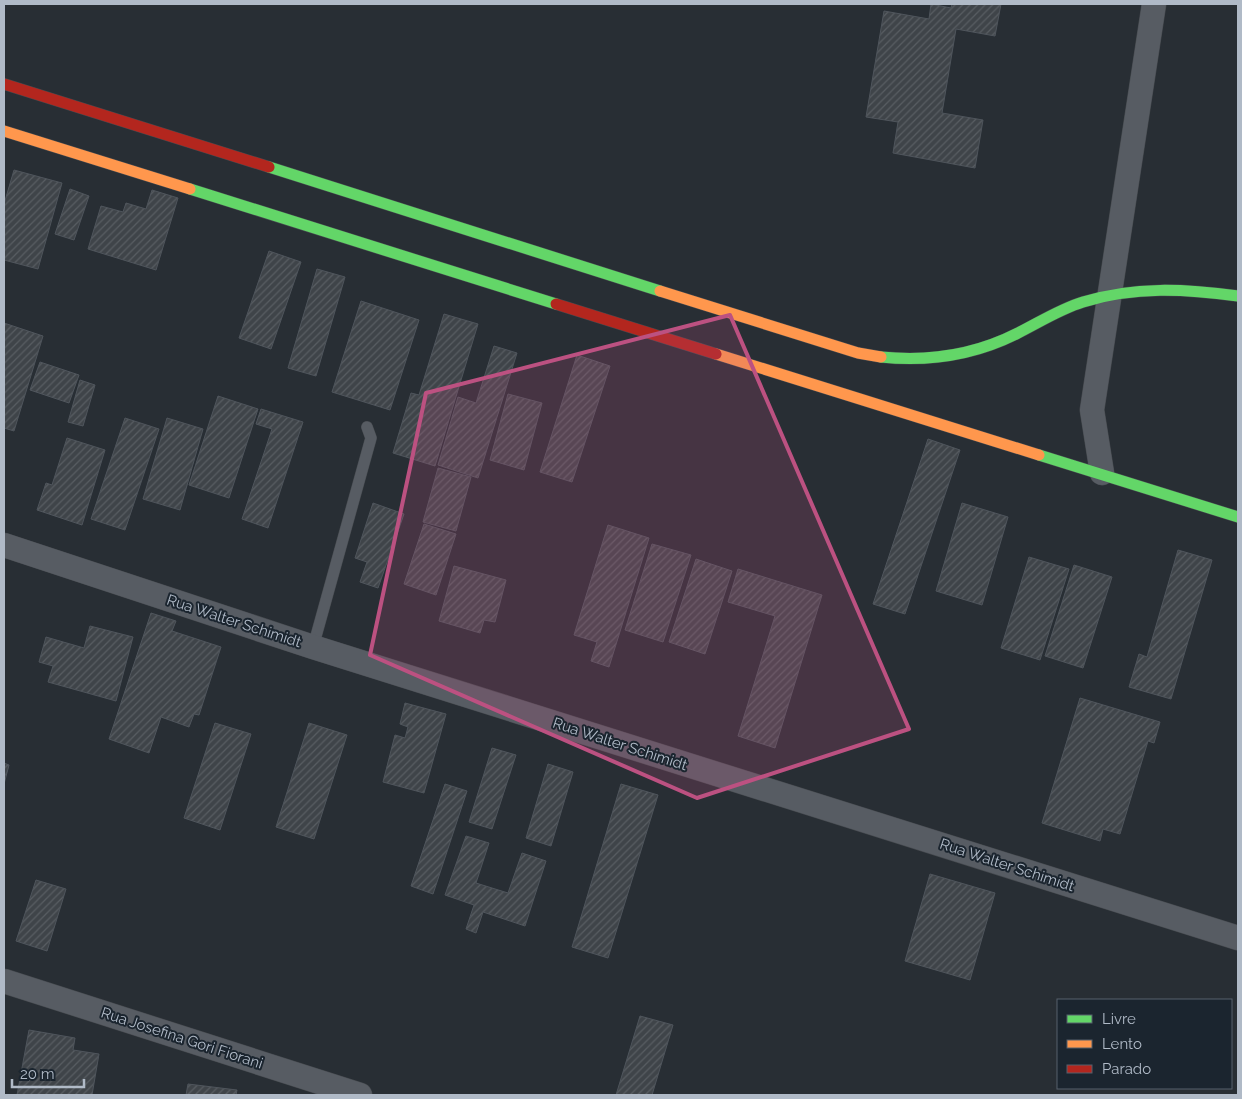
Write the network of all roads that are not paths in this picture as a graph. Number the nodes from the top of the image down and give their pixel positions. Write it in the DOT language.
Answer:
graph roads {
  1 [pos="1154,4"];
  2 [pos="4,84"];
  3 [pos="4,130"];
  4 [pos="1111,295"];
  5 [pos="1238,296"];
  6 [pos="366,427"];
  7 [pos="1102,473"];
  8 [pos="1238,517"];
  9 [pos="4,545"];
  10 [pos="313,647"];
  11 [pos="1238,938"];
  12 [pos="4,981"];
  13 [pos="360,1095"];
  1 -- 4 [label="street"];
  2 -- 4 [label="street"];
  3 -- 7 [label="street"];
  4 -- 5 [label="street"];
  4 -- 7 [label="street"];
  6 -- 10 [label="lane"];
  7 -- 8 [label="street"];
  9 -- 10 [label="street, Rua Walter Schimidt"];
  10 -- 11 [label="street, Rua Walter Schimidt"];
  12 -- 13 [label="street, Rua Josefina Gori Fiorani"];
}
